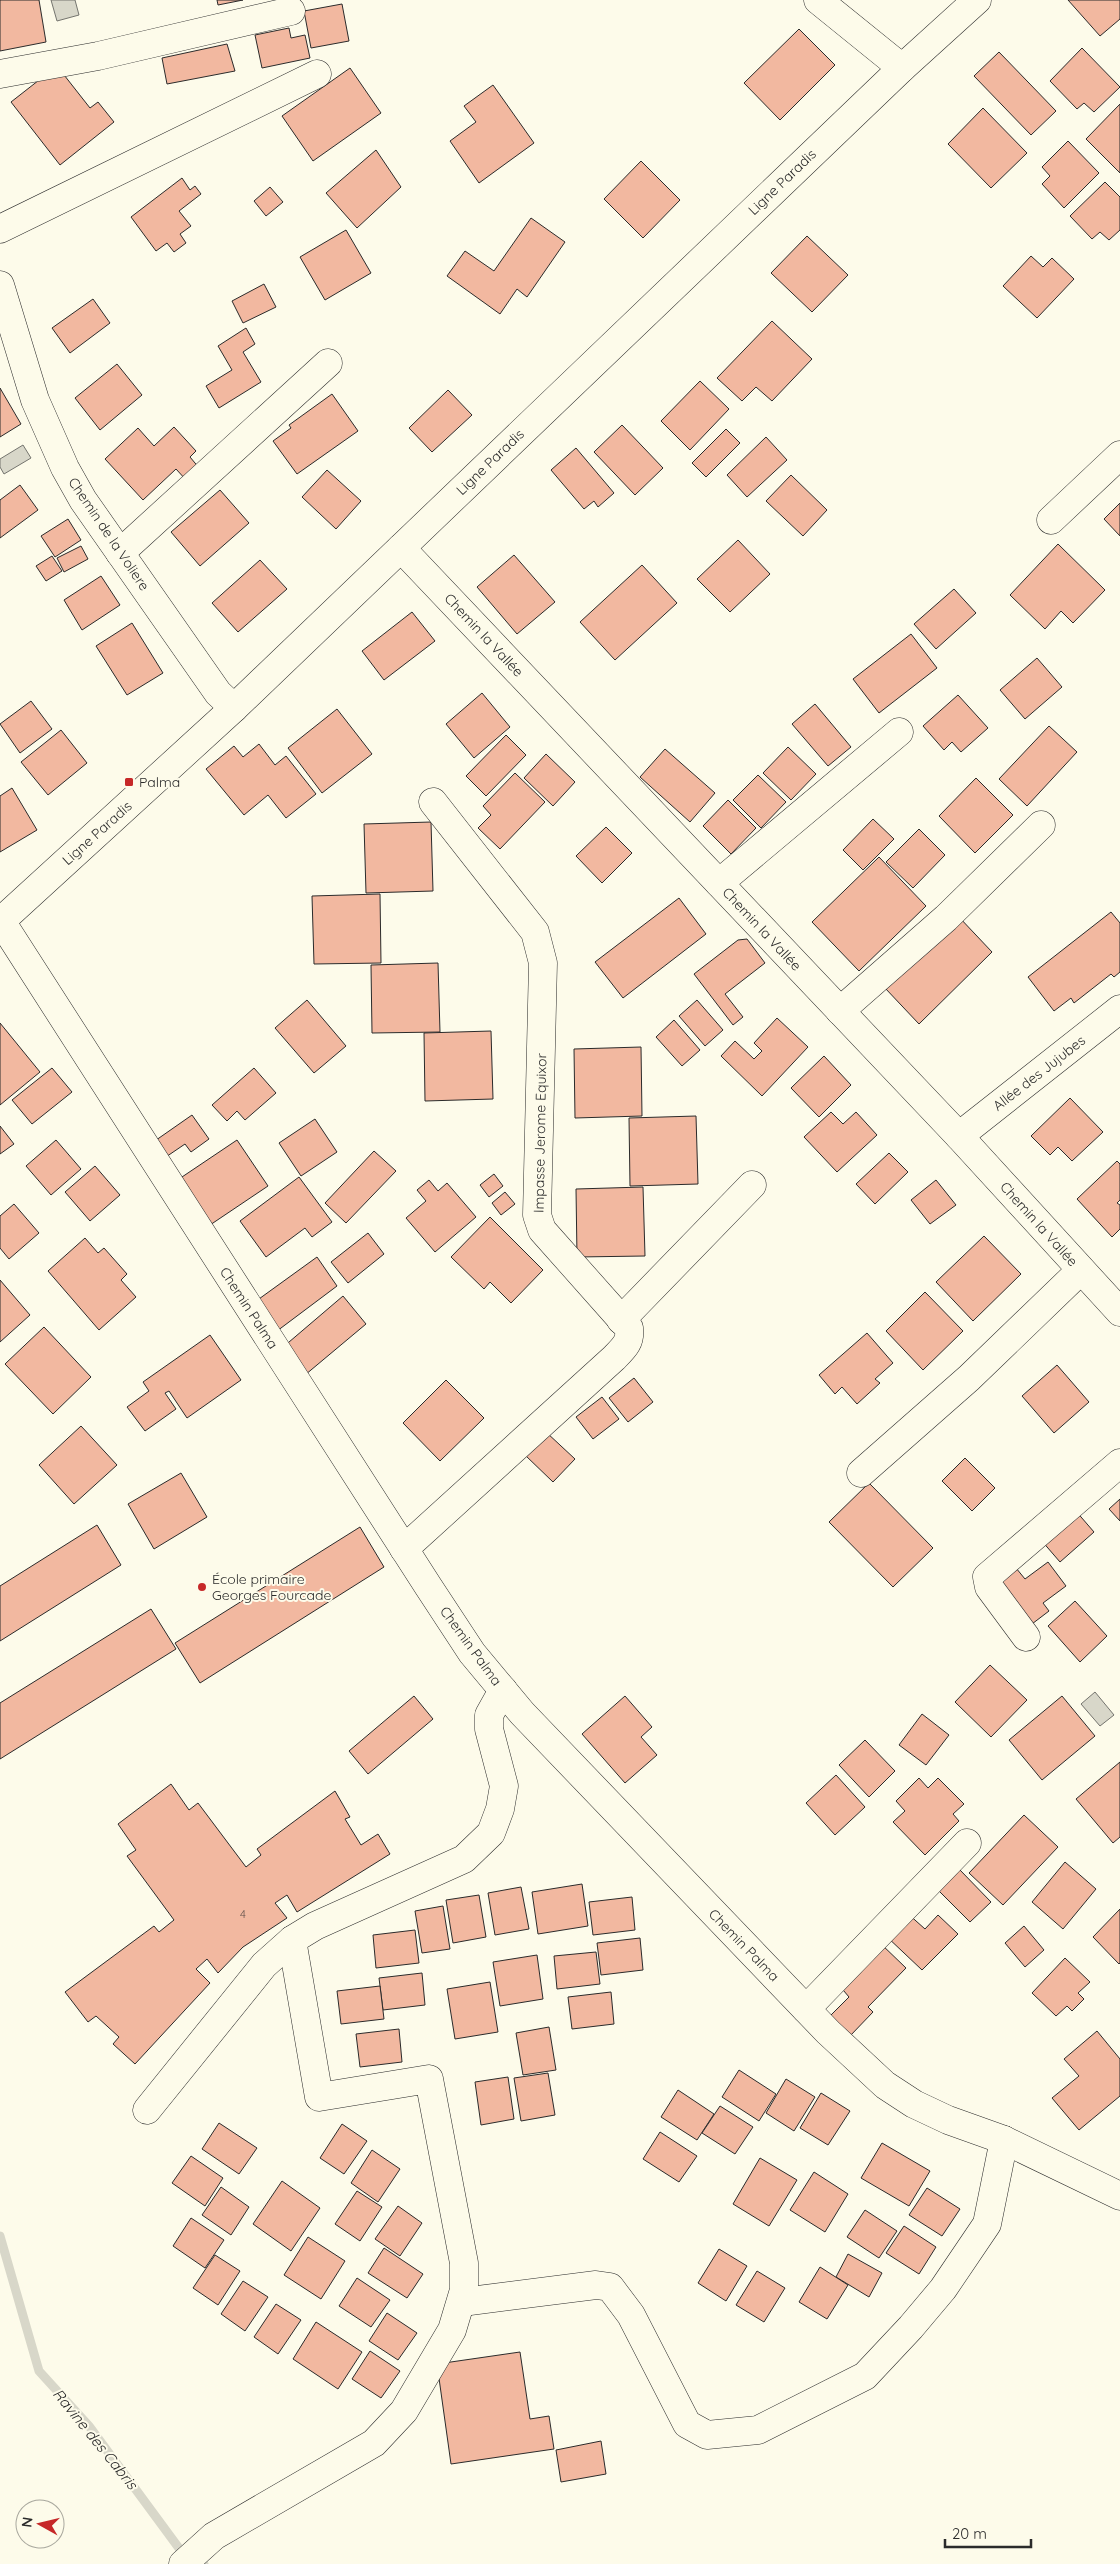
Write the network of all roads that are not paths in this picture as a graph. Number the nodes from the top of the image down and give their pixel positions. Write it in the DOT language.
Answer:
graph roads {
  1 [pos="818,0"];
  2 [pos="977,0"];
  3 [pos="291,11"];
  4 [pos="902,68"];
  5 [pos="0,74"];
  6 [pos="317,74"];
  7 [pos="0,229"];
  8 [pos="0,284"];
  9 [pos="328,363"];
  10 [pos="1120,454"];
  11 [pos="1051,520"];
  12 [pos="401,548"];
  13 [pos="120,553"];
  14 [pos="234,708"];
  15 [pos="899,732"];
  16 [pos="433,802"];
  17 [pos="1041,825"];
  18 [pos="719,883"];
  19 [pos="0,921"];
  20 [pos="1120,1009"];
  21 [pos="840,1011"];
  22 [pos="959,1136"];
  23 [pos="752,1185"];
  24 [pos="1081,1270"];
  25 [pos="1120,1312"];
  26 [pos="621,1320"];
  27 [pos="1120,1463"];
  28 [pos="861,1472"];
  29 [pos="404,1549"];
  30 [pos="1026,1637"];
  31 [pos="503,1690"];
  32 [pos="967,1843"];
  33 [pos="292,1940"];
  34 [pos="806,2008"];
  35 [pos="147,2110"];
  36 [pos="1004,2140"];
  37 [pos="1120,2196"];
  38 [pos="462,2302"];
  39 [pos="183,2564"];
  1 -- 4 [label="street"];
  2 -- 4 [label="street, Ligne Paradis"];
  3 -- 5 [label="street"];
  4 -- 12 [label="street, Ligne Paradis"];
  6 -- 7 [label="street"];
  8 -- 13 [label="street, Chemin de la Voliere"];
  9 -- 13 [label="street"];
  10 -- 11 [label="street"];
  12 -- 14 [label="street, Ligne Paradis"];
  12 -- 18 [label="street, Chemin la Vallée"];
  13 -- 14 [label="street, Chemin de la Voliere"];
  14 -- 19 [label="street, Ligne Paradis"];
  15 -- 18 [label="street"];
  16 -- 26 [label="street, Impasse Jerome Equixor"];
  17 -- 21 [label="street"];
  18 -- 21 [label="street, Chemin la Vallée"];
  19 -- 29 [label="street, Chemin Palma"];
  20 -- 22 [label="street, Allée des Jujubes"];
  21 -- 22 [label="street, Chemin la Vallée"];
  22 -- 24 [label="street, Chemin la Vallée"];
  23 -- 26 [label="street"];
  24 -- 25 [label="street, Chemin la Vallée"];
  24 -- 28 [label="street"];
  26 -- 29 [label="street, Impasse Jerome Equixor"];
  27 -- 30 [label="street"];
  29 -- 31 [label="street, Chemin Palma"];
  31 -- 33 [label="street"];
  31 -- 34 [label="street, Chemin Palma"];
  32 -- 34 [label="street"];
  33 -- 35 [label="street"];
  33 -- 38 [label="street"];
  34 -- 36 [label="street, Chemin Palma"];
  36 -- 37 [label="street, Chemin Palma"];
  36 -- 38 [label="street"];
  38 -- 39 [label="street"];
}
